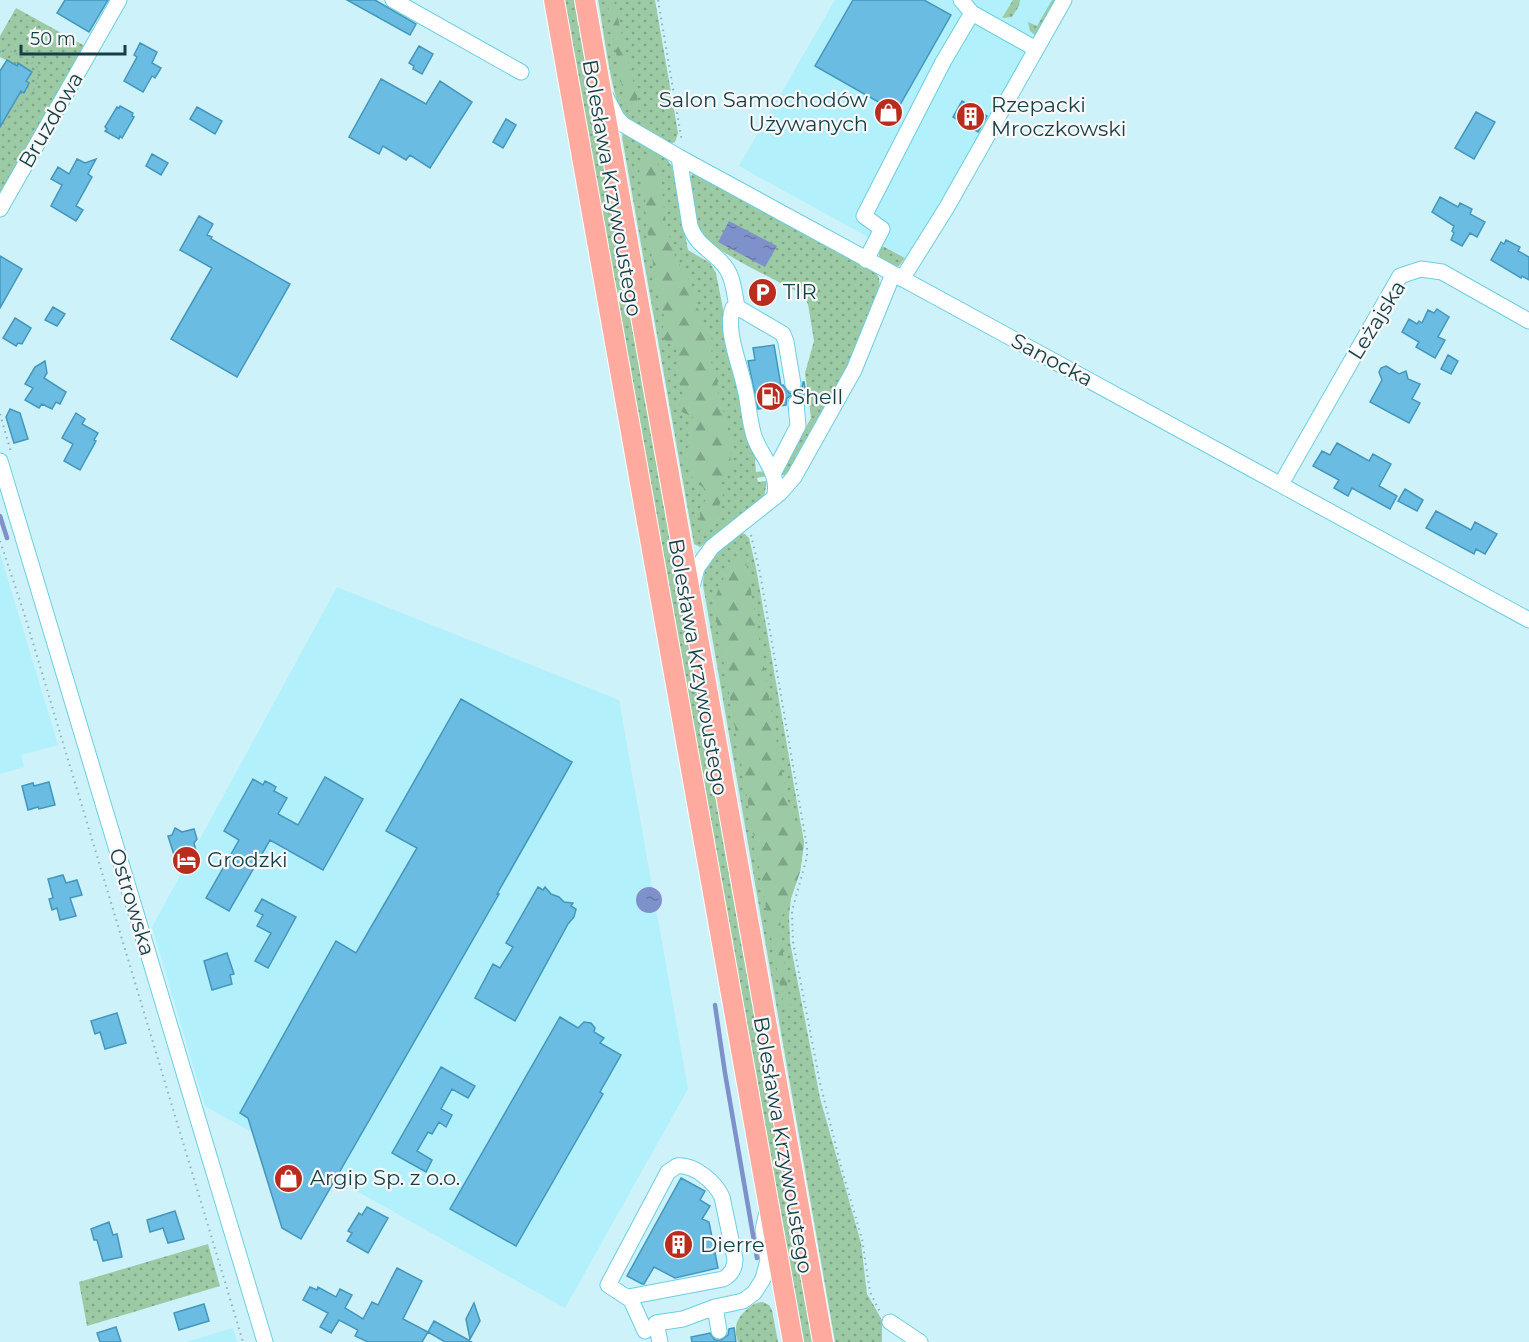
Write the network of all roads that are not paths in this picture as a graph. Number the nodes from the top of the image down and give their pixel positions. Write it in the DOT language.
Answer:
graph roads {
  1 [pos="119,0"];
  2 [pos="393,0"];
  3 [pos="554,0"];
  4 [pos="585,0"];
  5 [pos="960,0"];
  6 [pos="1064,0"];
  7 [pos="972,13"];
  8 [pos="1036,49"];
  9 [pos="521,72"];
  10 [pos="598,77"];
  11 [pos="679,157"];
  12 [pos="0,209"];
  13 [pos="866,260"];
  14 [pos="898,277"];
  15 [pos="736,307"];
  16 [pos="1529,321"];
  17 [pos="793,384"];
  18 [pos="796,403"];
  19 [pos="7,460"];
  20 [pos="774,472"];
  21 [pos="1281,484"];
  22 [pos="774,498"];
  23 [pos="691,596"];
  24 [pos="1529,620"];
  25 [pos="769,1203"];
  26 [pos="628,1297"];
  27 [pos="715,1306"];
  28 [pos="890,1322"];
  29 [pos="719,1331"];
  30 [pos="646,1332"];
  31 [pos="265,1342"];
  32 [pos="660,1342"];
  33 [pos="793,1342"];
  34 [pos="823,1342"];
  35 [pos="920,1342"];
  1 -- 12 [label="street, Bruzdowa"];
  2 -- 9 [label="street"];
  3 -- 25 [label="main road, Bolesława Krzywoustego"];
  4 -- 10 [label="main road, Bolesława Krzywoustego"];
  5 -- 7 [label="street"];
  6 -- 8 [label="street"];
  7 -- 8 [label="street"];
  7 -- 13 [label="street"];
  8 -- 14 [label="street"];
  10 -- 11 [label="street, Sanocka"];
  10 -- 23 [label="main road, Bolesława Krzywoustego"];
  11 -- 13 [label="street, Sanocka"];
  11 -- 15 [label="street"];
  13 -- 14 [label="street, Sanocka"];
  14 -- 21 [label="street, Sanocka"];
  14 -- 22 [label="street"];
  15 -- 17 [label="street"];
  15 -- 20 [label="street"];
  16 -- 21 [label="street, Leżajska"];
  18 -- 20 [label="street"];
  19 -- 31 [label="street, Ostrowska"];
  20 -- 22 [label="street"];
  21 -- 24 [label="street, Sanocka"];
  22 -- 23 [label="street"];
  23 -- 34 [label="main road, Bolesława Krzywoustego"];
  25 -- 27 [label="street"];
  25 -- 33 [label="main road, Bolesława Krzywoustego"];
  26 -- 26 [label="street"];
  26 -- 30 [label="street"];
  27 -- 29 [label="street"];
  27 -- 30 [label="street"];
  28 -- 35 [label="street"];
  30 -- 32 [label="street"];
}
